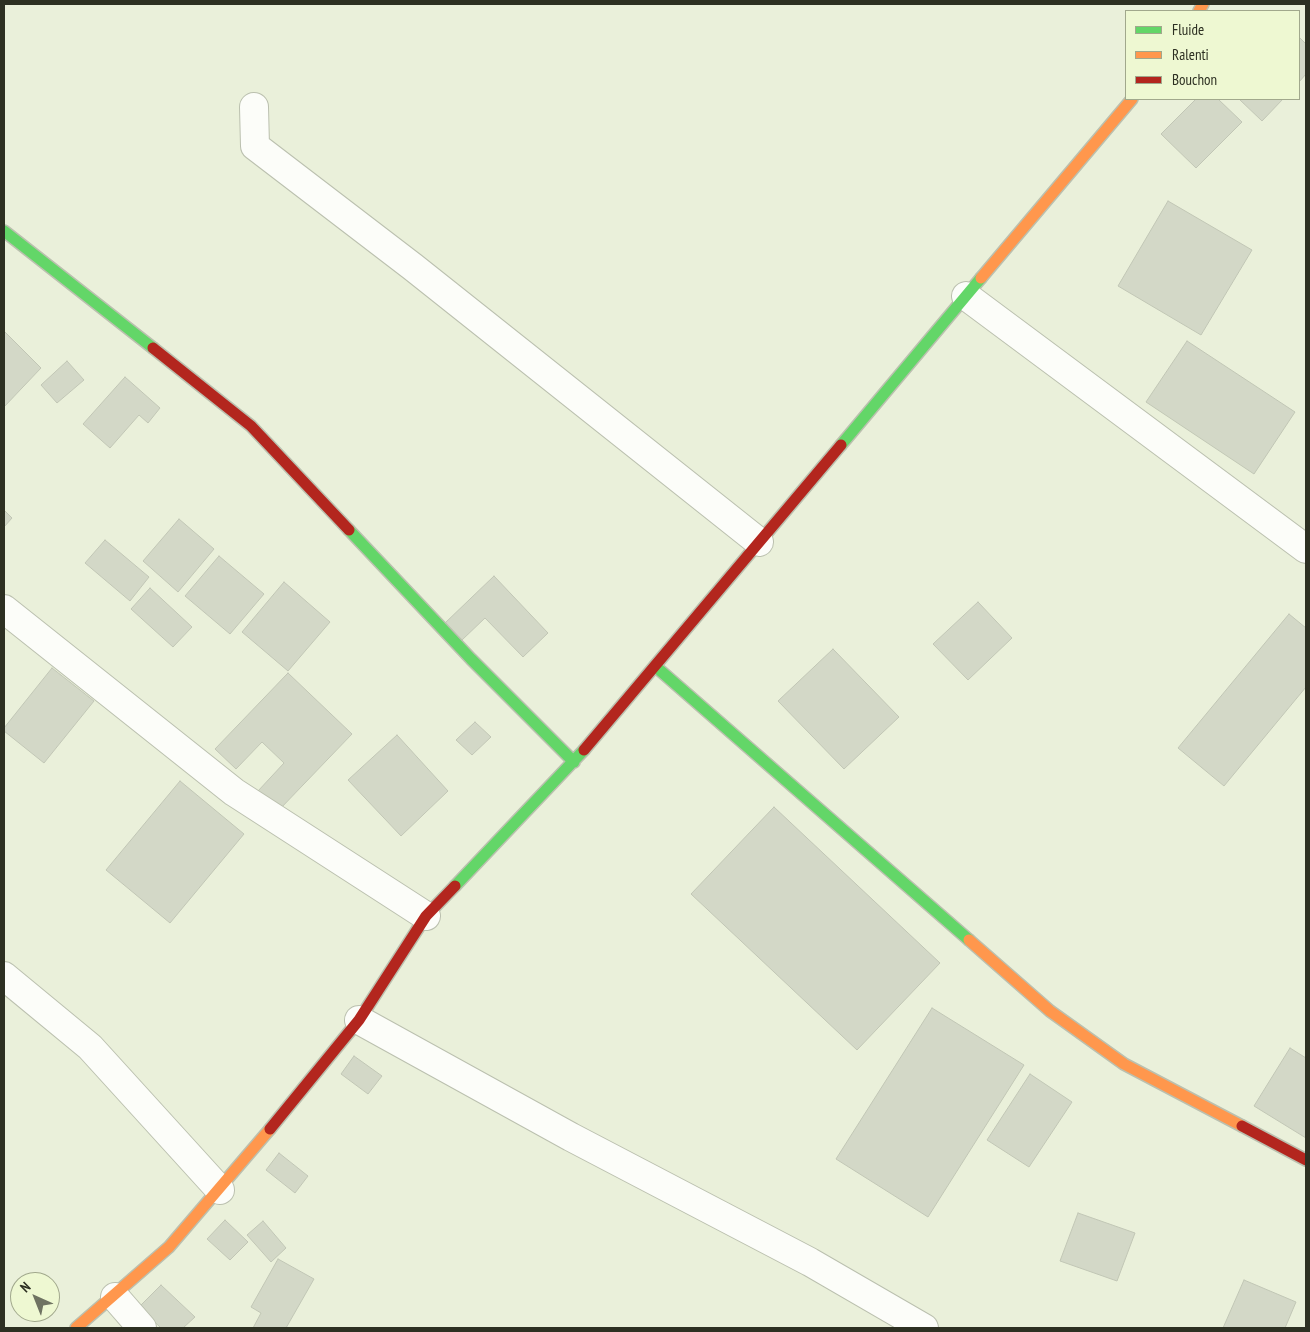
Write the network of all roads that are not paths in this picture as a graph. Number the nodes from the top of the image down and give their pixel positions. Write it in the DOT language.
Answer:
graph roads {
  1 [pos="1131,100"];
  2 [pos="254,107"];
  3 [pos="4,231"];
  4 [pos="966,296"];
  5 [pos="758,542"];
  6 [pos="1306,550"];
  7 [pos="4,609"];
  8 [pos="655,666"];
  9 [pos="574,762"];
  10 [pos="426,916"];
  11 [pos="4,976"];
  12 [pos="359,1020"];
  13 [pos="1306,1160"];
  14 [pos="220,1190"];
  15 [pos="115,1296"];
  16 [pos="76,1328"];
  17 [pos="142,1328"];
  18 [pos="924,1328"];
  1 -- 4 [label="street"];
  2 -- 5 [label="street"];
  3 -- 9 [label="street"];
  4 -- 5 [label="street"];
  4 -- 6 [label="street"];
  5 -- 8 [label="street"];
  7 -- 10 [label="street"];
  8 -- 9 [label="street"];
  8 -- 13 [label="street"];
  9 -- 10 [label="street"];
  10 -- 12 [label="street"];
  11 -- 14 [label="street"];
  12 -- 14 [label="street"];
  12 -- 18 [label="street"];
  14 -- 15 [label="street"];
  15 -- 16 [label="street"];
  15 -- 17 [label="street"];
}
